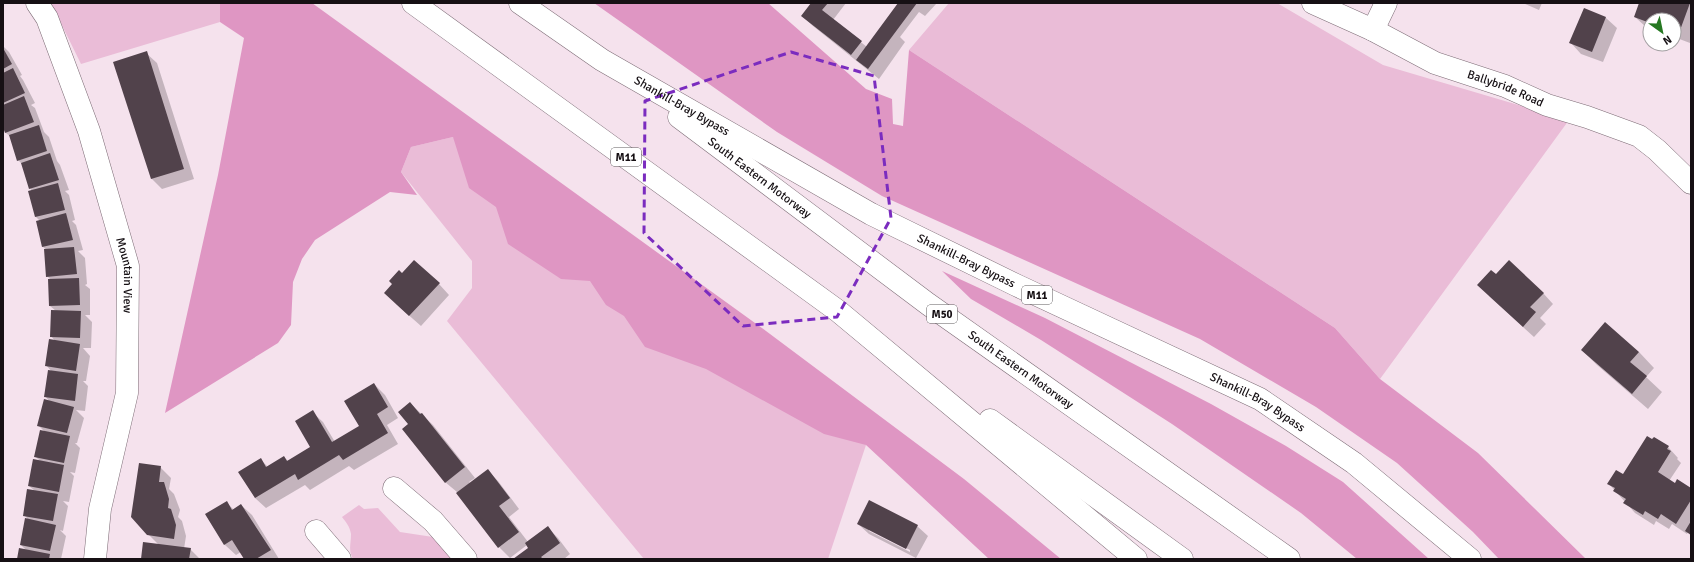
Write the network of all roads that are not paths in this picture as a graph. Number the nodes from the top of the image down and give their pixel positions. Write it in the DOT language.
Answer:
graph roads {
  1 [pos="37,3"];
  2 [pos="413,3"];
  3 [pos="520,3"];
  4 [pos="1313,3"];
  5 [pos="1386,3"];
  6 [pos="1373,30"];
  7 [pos="602,60"];
  8 [pos="1691,183"];
  9 [pos="838,311"];
  10 [pos="394,488"];
  11 [pos="316,531"];
  12 [pos="1464,554"];
  13 [pos="95,559"];
  14 [pos="340,559"];
  15 [pos="466,559"];
  16 [pos="1136,559"];
  17 [pos="1182,559"];
  18 [pos="1289,559"];
  1 -- 13 [label="main road, Mountain View"];
  2 -- 9 [label="main road, M11"];
  3 -- 7 [label="main road, Shankill-Bray Bypass / M11"];
  4 -- 6 [label="main road, Ballybride Road"];
  5 -- 6 [label="main road"];
  6 -- 8 [label="main road, Ballybride Road"];
  7 -- 12 [label="main road, Shankill-Bray Bypass / M11"];
  7 -- 18 [label="main road, South Eastern Motorway / M50"];
  9 -- 16 [label="main road, M11"];
  9 -- 17 [label="main road"];
  10 -- 15 [label="main road"];
  11 -- 14 [label="main road"];
}
